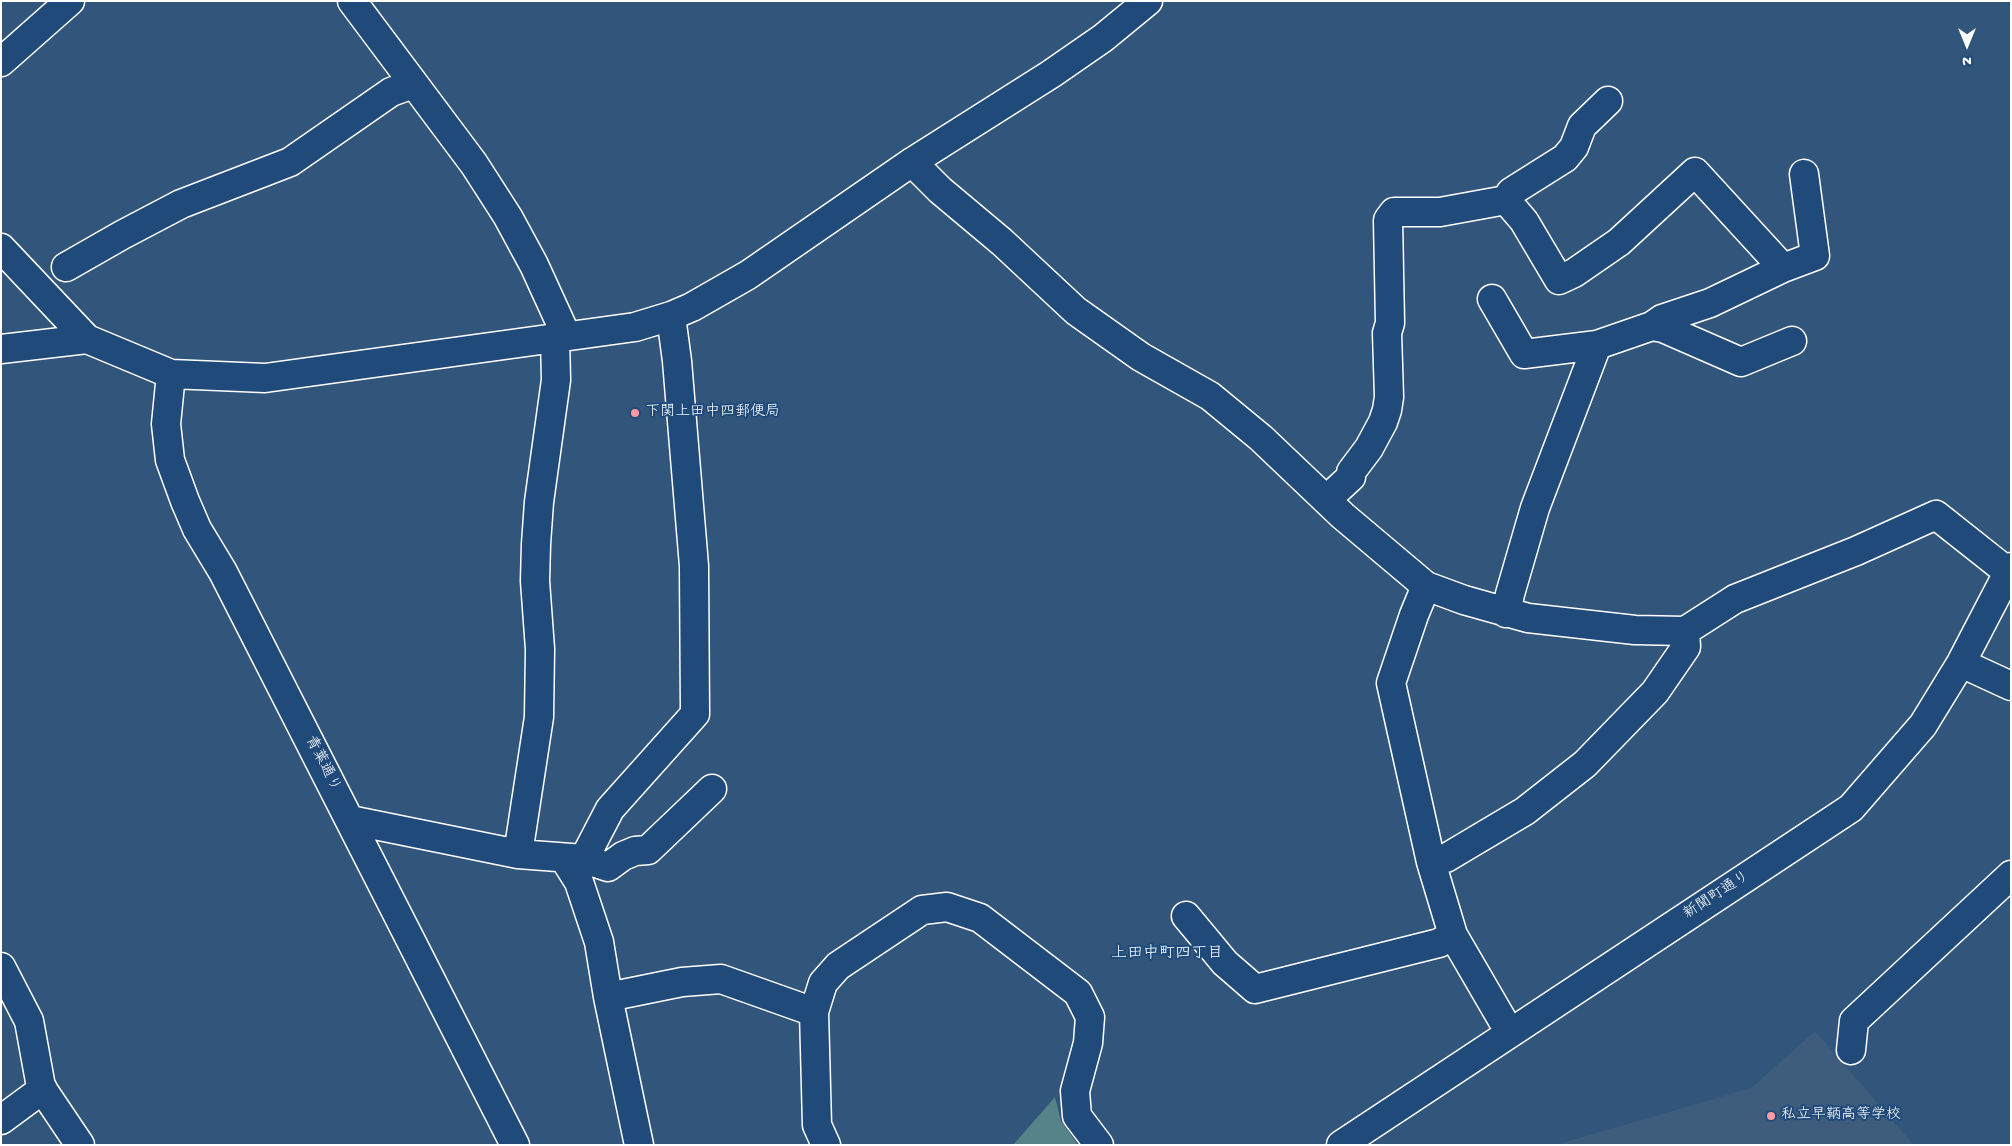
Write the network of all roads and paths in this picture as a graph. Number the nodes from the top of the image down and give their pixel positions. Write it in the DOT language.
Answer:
graph roads {
  1 [pos="70,1"];
  2 [pos="352,1"];
  3 [pos="1148,1"];
  4 [pos="1,62"];
  5 [pos="413,84"];
  6 [pos="1608,101"];
  7 [pos="912,162"];
  8 [pos="1804,174"];
  9 [pos="1506,200"];
  10 [pos="1,248"];
  11 [pos="66,267"];
  12 [pos="1783,268"];
  13 [pos="1492,299"];
  14 [pos="671,316"];
  15 [pos="1652,326"];
  16 [pos="561,336"];
  17 [pos="87,339"];
  18 [pos="1792,341"];
  19 [pos="1597,345"];
  20 [pos="1,349"];
  21 [pos="171,374"];
  22 [pos="1326,500"];
  23 [pos="2010,569"];
  24 [pos="1426,586"];
  25 [pos="1506,613"];
  26 [pos="1685,631"];
  27 [pos="1961,663"];
  28 [pos="2011,686"];
  29 [pos="712,789"];
  30 [pos="350,820"];
  31 [pos="518,854"];
  32 [pos="574,858"];
  33 [pos="1432,862"];
  34 [pos="2011,875"];
  35 [pos="1186,916"];
  36 [pos="1453,935"];
  37 [pos="2,971"];
  38 [pos="608,997"];
  39 [pos="814,1012"];
  40 [pos="1510,1033"];
  41 [pos="1851,1050"];
  42 [pos="43,1089"];
  43 [pos="1,1120"];
  44 [pos="80,1145"];
  45 [pos="515,1145"];
  46 [pos="638,1145"];
  47 [pos="826,1145"];
  48 [pos="1099,1145"];
  49 [pos="1341,1145"];
  1 -- 4 [label="street"];
  2 -- 5 [label="street"];
  3 -- 7 [label="street"];
  5 -- 11 [label="street"];
  5 -- 16 [label="street"];
  6 -- 9 [label="street"];
  7 -- 14 [label="street"];
  7 -- 22 [label="street"];
  8 -- 12 [label="street"];
  9 -- 12 [label="street"];
  9 -- 22 [label="street"];
  10 -- 17 [label="street"];
  12 -- 15 [label="street"];
  13 -- 19 [label="street"];
  14 -- 16 [label="street"];
  14 -- 32 [label="street"];
  15 -- 18 [label="street"];
  15 -- 19 [label="street"];
  16 -- 21 [label="street"];
  16 -- 31 [label="street"];
  17 -- 20 [label="street"];
  17 -- 21 [label="street"];
  19 -- 25 [label="street"];
  21 -- 30 [label="street, 青葉通り"];
  22 -- 24 [label="street"];
  23 -- 26 [label="street"];
  23 -- 27 [label="street, 新聞町通り"];
  24 -- 25 [label="street"];
  24 -- 33 [label="street"];
  25 -- 26 [label="street"];
  26 -- 33 [label="street"];
  27 -- 28 [label="street"];
  27 -- 40 [label="street, 新聞町通り"];
  29 -- 32 [label="street"];
  30 -- 31 [label="street"];
  30 -- 45 [label="street, 青葉通り"];
  31 -- 32 [label="street"];
  32 -- 38 [label="street"];
  33 -- 36 [label="street"];
  34 -- 41 [label="street"];
  35 -- 36 [label="street"];
  36 -- 40 [label="street"];
  37 -- 42 [label="street"];
  38 -- 39 [label="street"];
  38 -- 46 [label="street"];
  39 -- 47 [label="street"];
  39 -- 48 [label="street"];
  40 -- 49 [label="street, 新聞町通り"];
  42 -- 43 [label="street"];
  42 -- 44 [label="street"];
}
